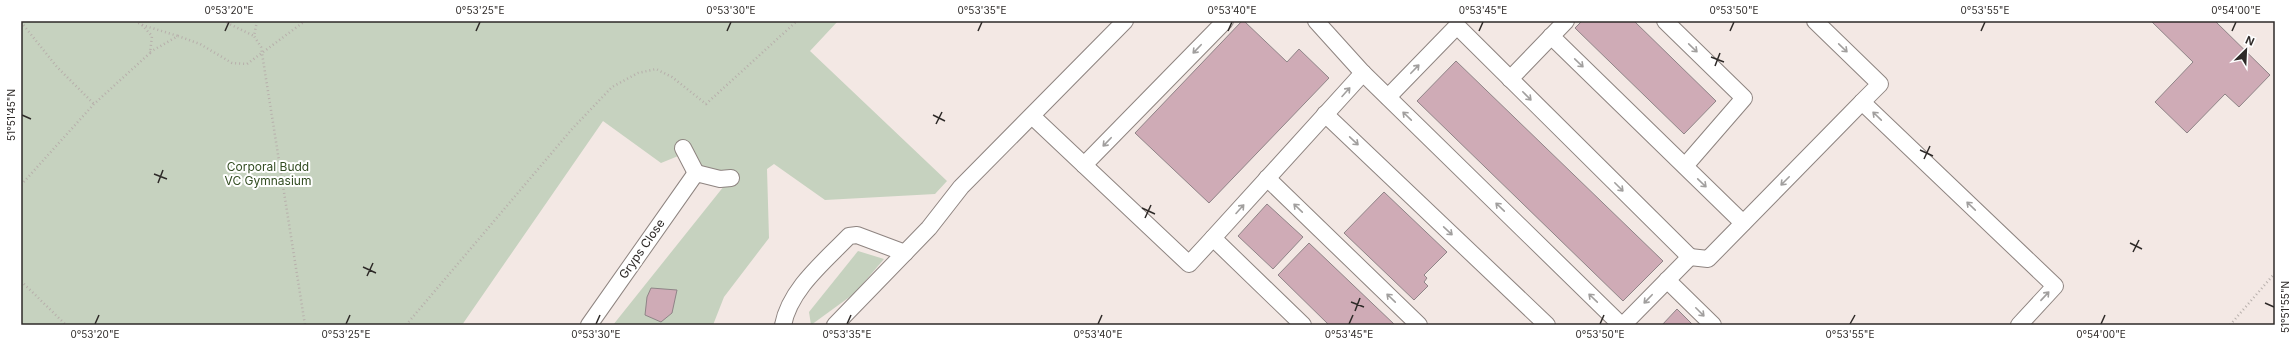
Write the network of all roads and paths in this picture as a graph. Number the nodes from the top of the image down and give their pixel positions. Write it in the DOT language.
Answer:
graph roads {
  1 [pos="135,21"];
  2 [pos="223,21"];
  3 [pos="257,21"];
  4 [pos="305,21"];
  5 [pos="797,21"];
  6 [pos="1125,21"];
  7 [pos="1225,21"];
  8 [pos="1316,21"];
  9 [pos="1566,21"];
  10 [pos="1665,21"];
  11 [pos="1815,21"];
  12 [pos="21,22"];
  13 [pos="142,25"];
  14 [pos="178,36"];
  15 [pos="254,36"];
  16 [pos="1551,36"];
  17 [pos="262,51"];
  18 [pos="150,53"];
  19 [pos="1363,73"];
  20 [pos="1510,79"];
  21 [pos="1388,97"];
  22 [pos="1862,102"];
  23 [pos="94,104"];
  24 [pos="1325,114"];
  25 [pos="1032,116"];
  26 [pos="683,148"];
  27 [pos="1084,165"];
  28 [pos="1685,166"];
  29 [pos="696,173"];
  30 [pos="731,178"];
  31 [pos="1267,178"];
  32 [pos="21,185"];
  33 [pos="1743,223"];
  34 [pos="1213,238"];
  35 [pos="905,253"];
  36 [pos="1690,256"];
  37 [pos="2275,273"];
  38 [pos="1667,280"];
  39 [pos="21,281"];
  40 [pos="66,325"];
  41 [pos="305,325"];
  42 [pos="406,325"];
  43 [pos="588,325"];
  44 [pos="783,325"];
  45 [pos="835,325"];
  46 [pos="1302,325"];
  47 [pos="1419,325"];
  48 [pos="1547,325"];
  49 [pos="1622,325"];
  50 [pos="1713,325"];
  51 [pos="2019,325"];
  52 [pos="2230,325"];
  1 -- 13 [label="path"];
  2 -- 15 [label="path"];
  3 -- 15 [label="path"];
  4 -- 17 [label="path"];
  5 -- 42 [label="path"];
  6 -- 25 [label="street"];
  7 -- 27 [label="street, one-way"];
  8 -- 19 [label="street"];
  9 -- 16 [label="street"];
  10 -- 28 [label="street, one-way"];
  11 -- 22 [label="street, one-way"];
  12 -- 23 [label="path"];
  13 -- 14 [label="path"];
  13 -- 18 [label="path"];
  14 -- 17 [label="path"];
  14 -- 18 [label="path"];
  15 -- 17 [label="path"];
  16 -- 20 [label="street"];
  16 -- 28 [label="street, one-way"];
  17 -- 41 [label="path"];
  18 -- 23 [label="path"];
  19 -- 21 [label="street"];
  24 -- 19 [label="street, one-way"];
  21 -- 20 [label="street, one-way"];
  20 -- 36 [label="street, one-way"];
  49 -- 21 [label="street, one-way"];
  22 -- 33 [label="street, one-way"];
  51 -- 22 [label="street, one-way"];
  23 -- 32 [label="path"];
  24 -- 31 [label="street"];
  24 -- 48 [label="street, one-way"];
  25 -- 27 [label="street"];
  25 -- 35 [label="street"];
  26 -- 29 [label="street"];
  27 -- 34 [label="street"];
  28 -- 33 [label="street, one-way"];
  29 -- 30 [label="street"];
  29 -- 43 [label="street, Gryps Close"];
  34 -- 31 [label="street, one-way"];
  47 -- 31 [label="street, one-way"];
  33 -- 36 [label="street"];
  34 -- 46 [label="street"];
  35 -- 44 [label="street"];
  35 -- 45 [label="street"];
  36 -- 38 [label="street"];
  37 -- 52 [label="path"];
  38 -- 49 [label="street, one-way"];
  38 -- 50 [label="street, one-way"];
  39 -- 40 [label="path"];
}
